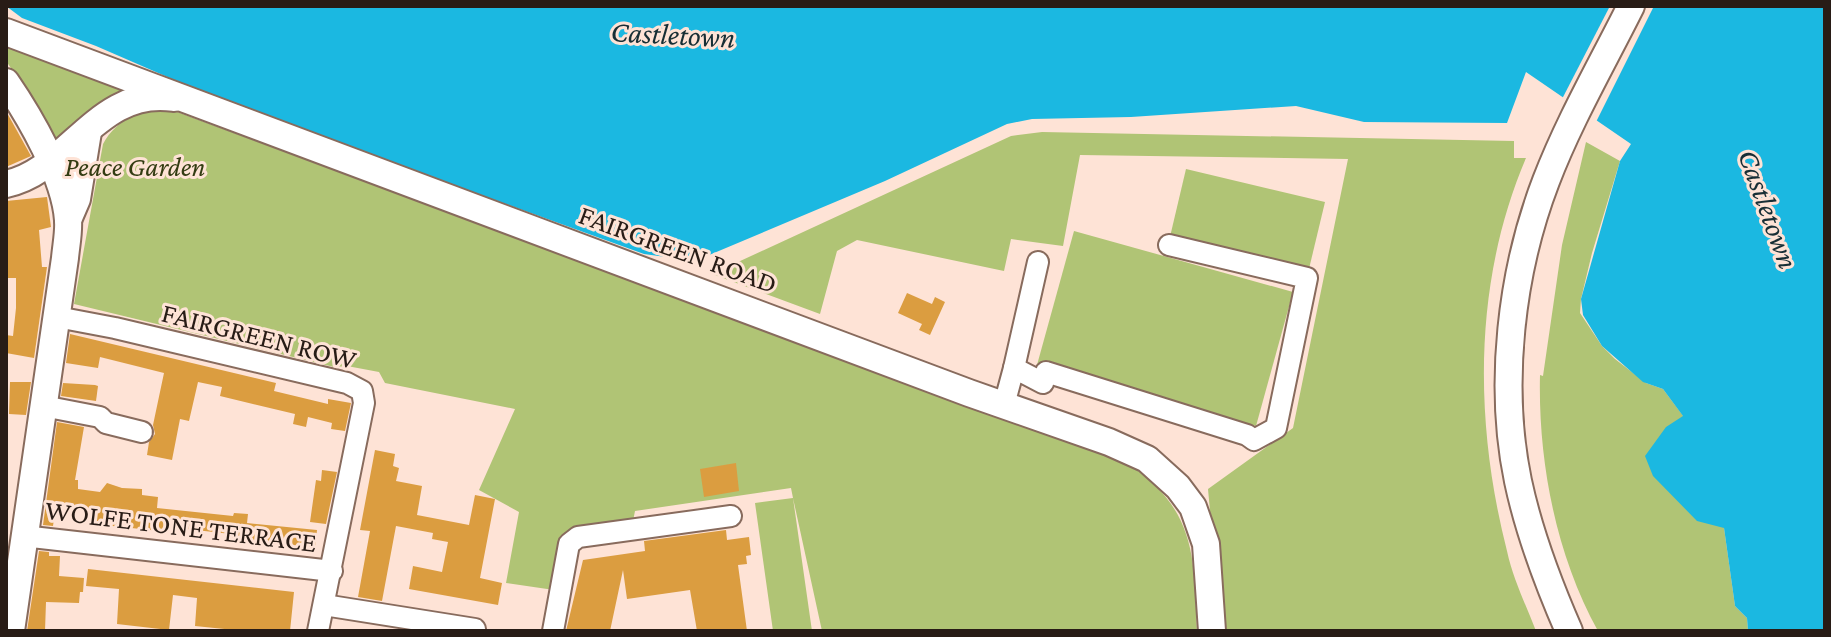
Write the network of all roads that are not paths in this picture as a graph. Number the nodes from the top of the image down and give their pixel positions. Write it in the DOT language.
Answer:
graph roads {
  1 [pos="1631,6"];
  2 [pos="6,32"];
  3 [pos="6,82"];
  4 [pos="193,102"];
  5 [pos="88,132"];
  6 [pos="49,160"];
  7 [pos="6,184"];
  8 [pos="68,220"];
  9 [pos="1169,245"];
  10 [pos="1038,262"];
  11 [pos="57,317"];
  12 [pos="1014,368"];
  13 [pos="1004,405"];
  14 [pos="43,406"];
  15 [pos="142,432"];
  16 [pos="731,516"];
  17 [pos="23,536"];
  18 [pos="332,571"];
  19 [pos="324,605"];
  20 [pos="475,629"];
  21 [pos="11,631"];
  22 [pos="318,631"];
  23 [pos="553,631"];
  24 [pos="1212,631"];
  25 [pos="1569,631"];
  1 -- 25 [label="main road"];
  2 -- 4 [label="main road, FAIRGREEN ROAD"];
  3 -- 6 [label="main road"];
  4 -- 5 [label="main road"];
  4 -- 13 [label="main road, FAIRGREEN ROAD"];
  5 -- 6 [label="main road"];
  5 -- 8 [label="main road"];
  6 -- 7 [label="main road"];
  6 -- 8 [label="main road"];
  8 -- 11 [label="main road"];
  9 -- 12 [label="street"];
  10 -- 12 [label="street"];
  11 -- 14 [label="main road"];
  11 -- 18 [label="street, FAIRGREEN ROW"];
  12 -- 13 [label="street"];
  13 -- 24 [label="main road, FAIRGREEN ROAD"];
  14 -- 15 [label="street"];
  14 -- 17 [label="main road"];
  16 -- 23 [label="street"];
  17 -- 18 [label="street, WOLFE TONE TERRACE"];
  17 -- 21 [label="main road"];
  18 -- 19 [label="street"];
  19 -- 20 [label="street"];
  19 -- 22 [label="street"];
}
